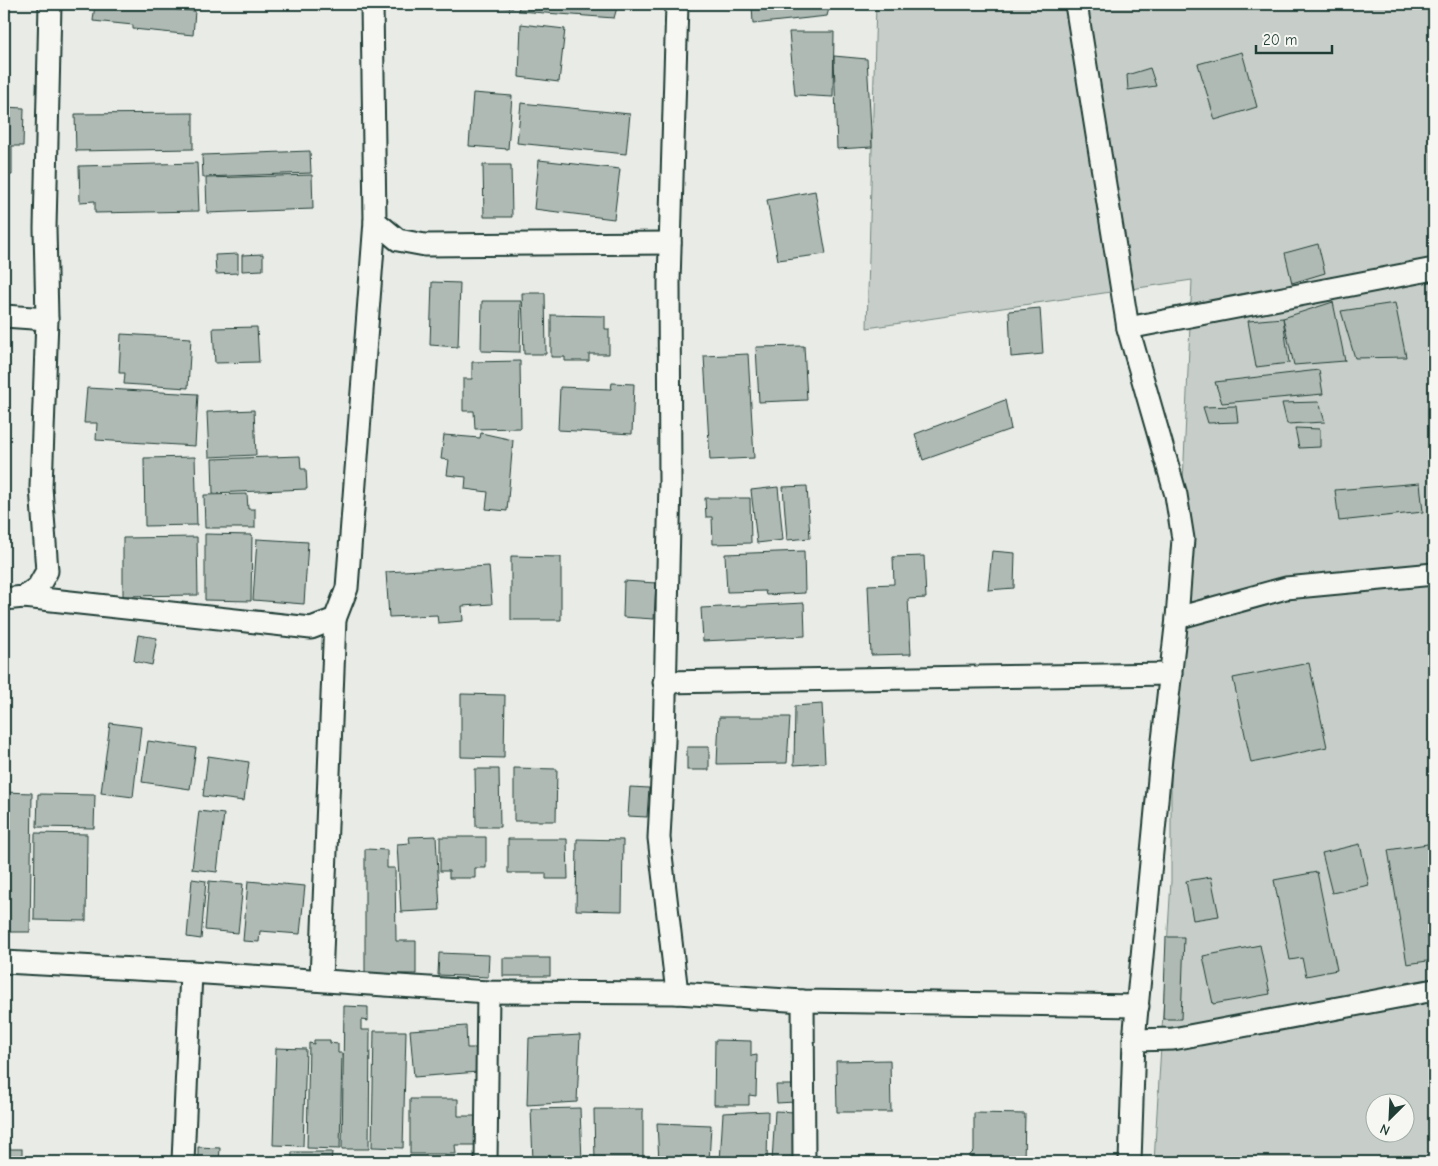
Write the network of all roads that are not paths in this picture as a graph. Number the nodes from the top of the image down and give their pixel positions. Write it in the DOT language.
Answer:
graph roads {
  1 [pos="50,4"];
  2 [pos="372,4"];
  3 [pos="677,4"];
  4 [pos="1076,4"];
  5 [pos="375,221"];
  6 [pos="670,243"];
  7 [pos="1434,269"];
  8 [pos="4,316"];
  9 [pos="47,319"];
  10 [pos="1128,328"];
  11 [pos="1434,574"];
  12 [pos="14,598"];
  13 [pos="1177,618"];
  14 [pos="335,619"];
  15 [pos="1171,674"];
  16 [pos="664,682"];
  17 [pos="4,962"];
  18 [pos="191,972"];
  19 [pos="321,980"];
  20 [pos="1434,990"];
  21 [pos="488,992"];
  22 [pos="677,993"];
  23 [pos="803,1001"];
  24 [pos="1138,1006"];
  25 [pos="1134,1040"];
  26 [pos="183,1162"];
  27 [pos="486,1162"];
  28 [pos="804,1162"];
  29 [pos="1130,1162"];
  1 -- 9 [label="street"];
  2 -- 5 [label="street"];
  3 -- 6 [label="street"];
  4 -- 10 [label="street"];
  5 -- 6 [label="street"];
  5 -- 14 [label="street"];
  6 -- 16 [label="street"];
  7 -- 10 [label="street"];
  8 -- 9 [label="street"];
  9 -- 12 [label="street"];
  10 -- 13 [label="street"];
  11 -- 13 [label="street"];
  12 -- 14 [label="street"];
  13 -- 15 [label="street"];
  14 -- 19 [label="street"];
  15 -- 16 [label="street"];
  15 -- 24 [label="street"];
  16 -- 22 [label="street"];
  17 -- 18 [label="street"];
  18 -- 19 [label="street"];
  18 -- 26 [label="street"];
  19 -- 21 [label="street"];
  20 -- 25 [label="street"];
  21 -- 22 [label="street"];
  21 -- 27 [label="street"];
  22 -- 23 [label="street"];
  23 -- 24 [label="street"];
  23 -- 28 [label="street"];
  24 -- 25 [label="street"];
  25 -- 29 [label="street"];
}
